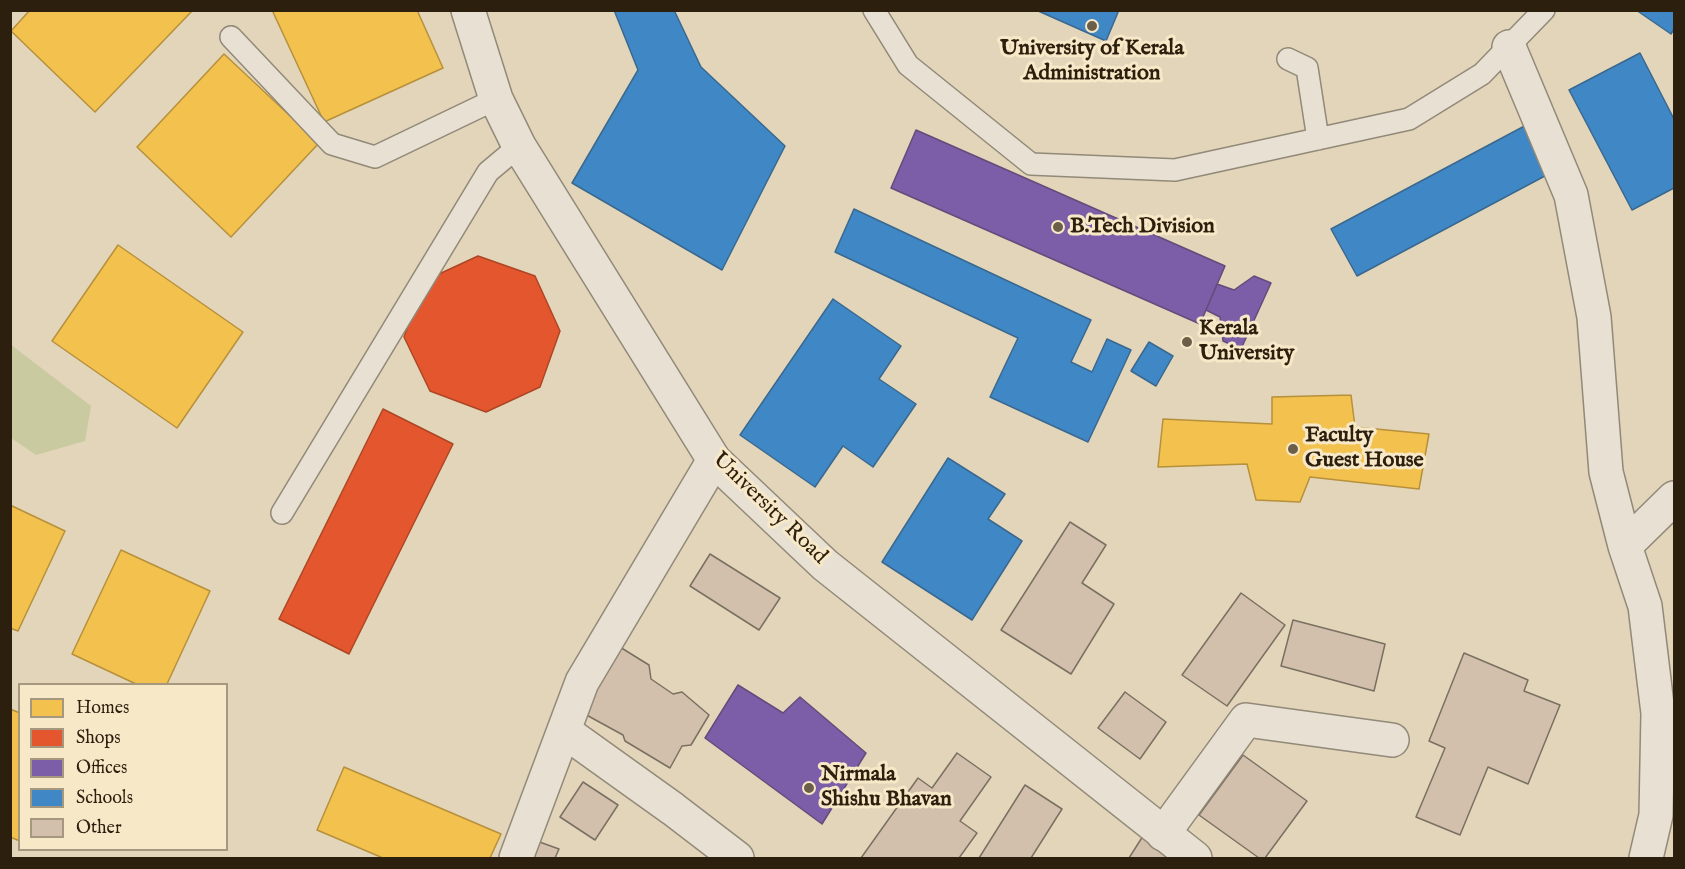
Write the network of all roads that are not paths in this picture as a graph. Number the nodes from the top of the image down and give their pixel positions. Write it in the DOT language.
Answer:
graph roads {
  1 [pos="468,10"];
  2 [pos="874,10"];
  3 [pos="1544,10"];
  4 [pos="231,37"];
  5 [pos="1509,47"];
  6 [pos="1288,59"];
  7 [pos="496,99"];
  8 [pos="1323,138"];
  9 [pos="519,146"];
  10 [pos="714,460"];
  11 [pos="1674,498"];
  12 [pos="282,513"];
  13 [pos="1625,546"];
  14 [pos="564,731"];
  15 [pos="1392,740"];
  16 [pos="1163,834"];
  17 [pos="516,858"];
  18 [pos="737,858"];
  19 [pos="1196,858"];
  20 [pos="1646,858"];
  1 -- 7 [label="street, University Road"];
  2 -- 8 [label="lane"];
  3 -- 5 [label="lane"];
  4 -- 7 [label="lane"];
  5 -- 8 [label="lane"];
  5 -- 13 [label="street"];
  6 -- 8 [label="lane"];
  7 -- 9 [label="street, University Road"];
  9 -- 10 [label="street, University Road"];
  9 -- 12 [label="lane"];
  10 -- 14 [label="street"];
  10 -- 16 [label="street, University Road"];
  11 -- 13 [label="street"];
  13 -- 20 [label="street"];
  14 -- 17 [label="street"];
  14 -- 18 [label="street"];
  15 -- 16 [label="street"];
  16 -- 19 [label="street, University Road"];
}
